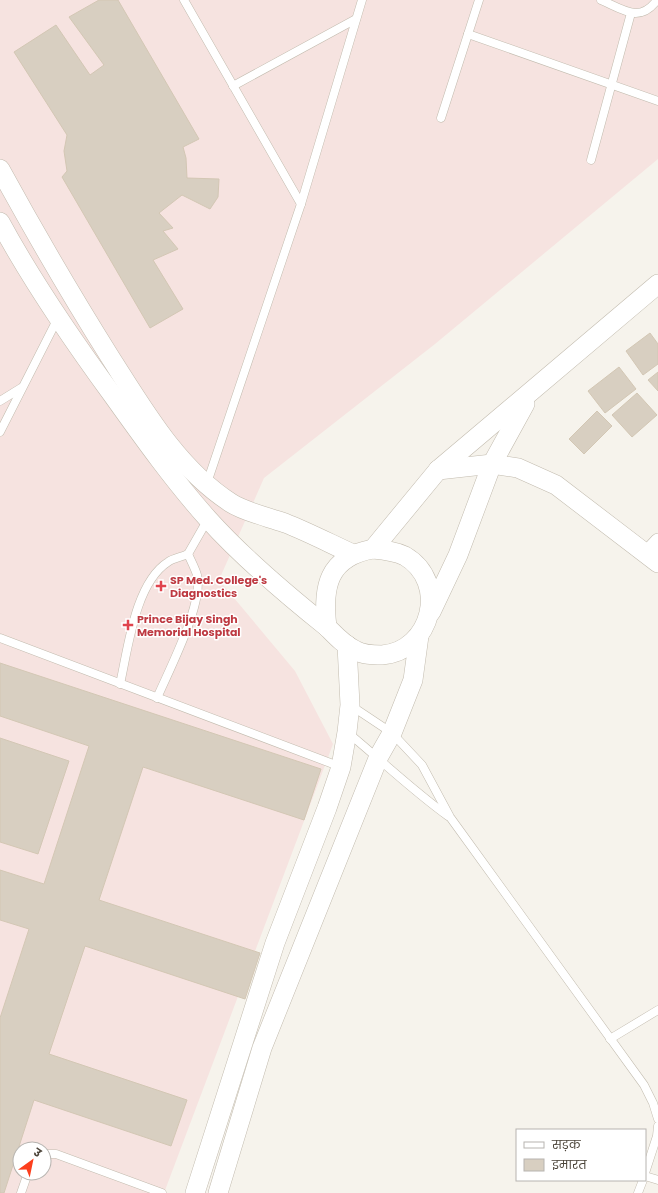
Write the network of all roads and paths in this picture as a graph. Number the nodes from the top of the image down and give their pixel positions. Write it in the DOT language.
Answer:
graph roads {
  1 [pos="184,0"];
  2 [pos="362,0"];
  3 [pos="479,0"];
  4 [pos="600,0"];
  5 [pos="657,0"];
  6 [pos="631,13"];
  7 [pos="356,19"];
  8 [pos="468,34"];
  9 [pos="611,84"];
  10 [pos="233,86"];
  11 [pos="658,101"];
  12 [pos="441,118"];
  13 [pos="591,160"];
  14 [pos="0,169"];
  15 [pos="301,204"];
  16 [pos="0,222"];
  17 [pos="658,284"];
  18 [pos="58,318"];
  19 [pos="22,387"];
  20 [pos="530,394"];
  21 [pos="0,401"];
  22 [pos="0,432"];
  23 [pos="492,464"];
  24 [pos="438,470"];
  25 [pos="206,485"];
  26 [pos="197,504"];
  27 [pos="208,519"];
  28 [pos="373,549"];
  29 [pos="654,553"];
  30 [pos="188,554"];
  31 [pos="353,554"];
  32 [pos="430,616"];
  33 [pos="327,627"];
  34 [pos="419,636"];
  35 [pos="0,638"];
  36 [pos="347,645"];
  37 [pos="120,684"];
  38 [pos="157,698"];
  39 [pos="350,705"];
  40 [pos="347,732"];
  41 [pos="392,733"];
  42 [pos="378,757"];
  43 [pos="341,767"];
  44 [pos="450,817"];
  45 [pos="658,1010"];
  46 [pos="610,1038"];
  47 [pos="656,1105"];
  48 [pos="658,1118"];
  49 [pos="658,1126"];
  50 [pos="52,1154"];
  51 [pos="646,1171"];
  52 [pos="646,1174"];
  53 [pos="658,1180"];
  54 [pos="25,1181"];
  55 [pos="643,1181"];
  56 [pos="20,1193"];
  57 [pos="162,1193"];
  58 [pos="195,1193"];
  59 [pos="218,1193"];
  60 [pos="638,1193"];
  1 -- 10 [label="lane"];
  2 -- 7 [label="lane"];
  3 -- 8 [label="lane"];
  4 -- 6 [label="lane"];
  5 -- 6 [label="lane"];
  6 -- 9 [label="lane"];
  7 -- 10 [label="lane"];
  7 -- 15 [label="lane"];
  8 -- 9 [label="lane"];
  8 -- 12 [label="lane"];
  9 -- 11 [label="lane"];
  9 -- 13 [label="lane"];
  10 -- 15 [label="lane"];
  14 -- 25 [label="street"];
  15 -- 25 [label="lane"];
  16 -- 18 [label="street"];
  17 -- 20 [label="street"];
  18 -- 19 [label="lane"];
  18 -- 26 [label="street"];
  19 -- 21 [label="lane"];
  19 -- 22 [label="lane"];
  20 -- 23 [label="street"];
  20 -- 24 [label="street"];
  23 -- 24 [label="street"];
  23 -- 29 [label="street"];
  23 -- 32 [label="street"];
  24 -- 28 [label="street"];
  25 -- 26 [label="street"];
  25 -- 31 [label="street"];
  26 -- 27 [label="street"];
  27 -- 30 [label="lane"];
  27 -- 33 [label="street"];
  28 -- 31 [label="street"];
  28 -- 32 [label="street"];
  30 -- 37 [label="lane"];
  30 -- 38 [label="lane"];
  31 -- 33 [label="street"];
  32 -- 34 [label="street"];
  33 -- 36 [label="street"];
  34 -- 36 [label="street"];
  34 -- 41 [label="street"];
  35 -- 37 [label="lane"];
  36 -- 39 [label="street"];
  37 -- 38 [label="lane"];
  38 -- 43 [label="lane"];
  39 -- 40 [label="street"];
  39 -- 41 [label="lane"];
  40 -- 42 [label="lane"];
  40 -- 43 [label="street"];
  41 -- 42 [label="street"];
  41 -- 44 [label="lane"];
  42 -- 44 [label="lane"];
  42 -- 59 [label="street"];
  43 -- 58 [label="street"];
  44 -- 46 [label="lane"];
  45 -- 46 [label="lane"];
  46 -- 47 [label="lane"];
  47 -- 48 [label="lane"];
  49 -- 51 [label="lane"];
  50 -- 57 [label="lane"];
  52 -- 53 [label="lane"];
  54 -- 56 [label="lane"];
  55 -- 60 [label="lane"];
}
